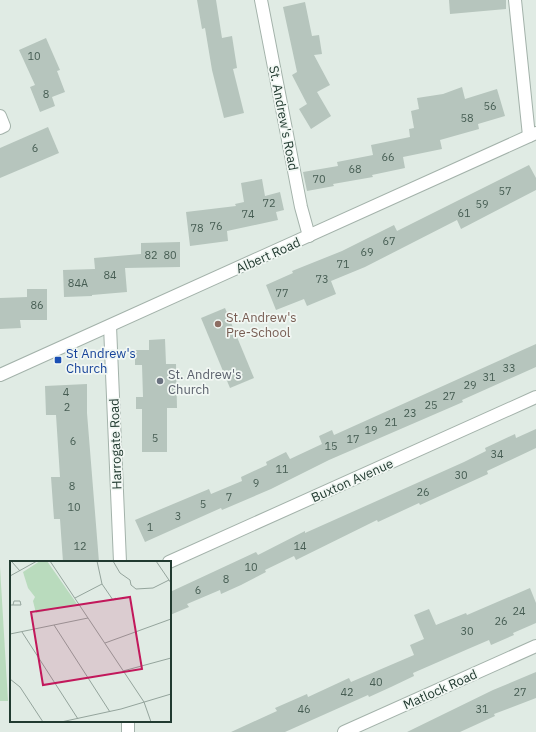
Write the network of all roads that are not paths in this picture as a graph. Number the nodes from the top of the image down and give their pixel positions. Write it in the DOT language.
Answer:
graph roads {
  1 [pos="261,0"];
  2 [pos="515,0"];
  3 [pos="0,116"];
  4 [pos="0,128"];
  5 [pos="533,134"];
  6 [pos="309,236"];
  7 [pos="110,326"];
  8 [pos="0,375"];
  9 [pos="536,397"];
  10 [pos="120,561"];
  11 [pos="171,561"];
  12 [pos="536,646"];
  13 [pos="344,732"];
  1 -- 6 [label="street, St. Andrew's Road"];
  2 -- 5 [label="street"];
  3 -- 4 [label="street"];
  5 -- 6 [label="street, Albert Road"];
  6 -- 7 [label="street, Albert Road"];
  7 -- 8 [label="street, Albert Road"];
  7 -- 10 [label="street, Harrogate Road"];
  9 -- 11 [label="street, Buxton Avenue"];
  12 -- 13 [label="street, Matlock Road"];
}
